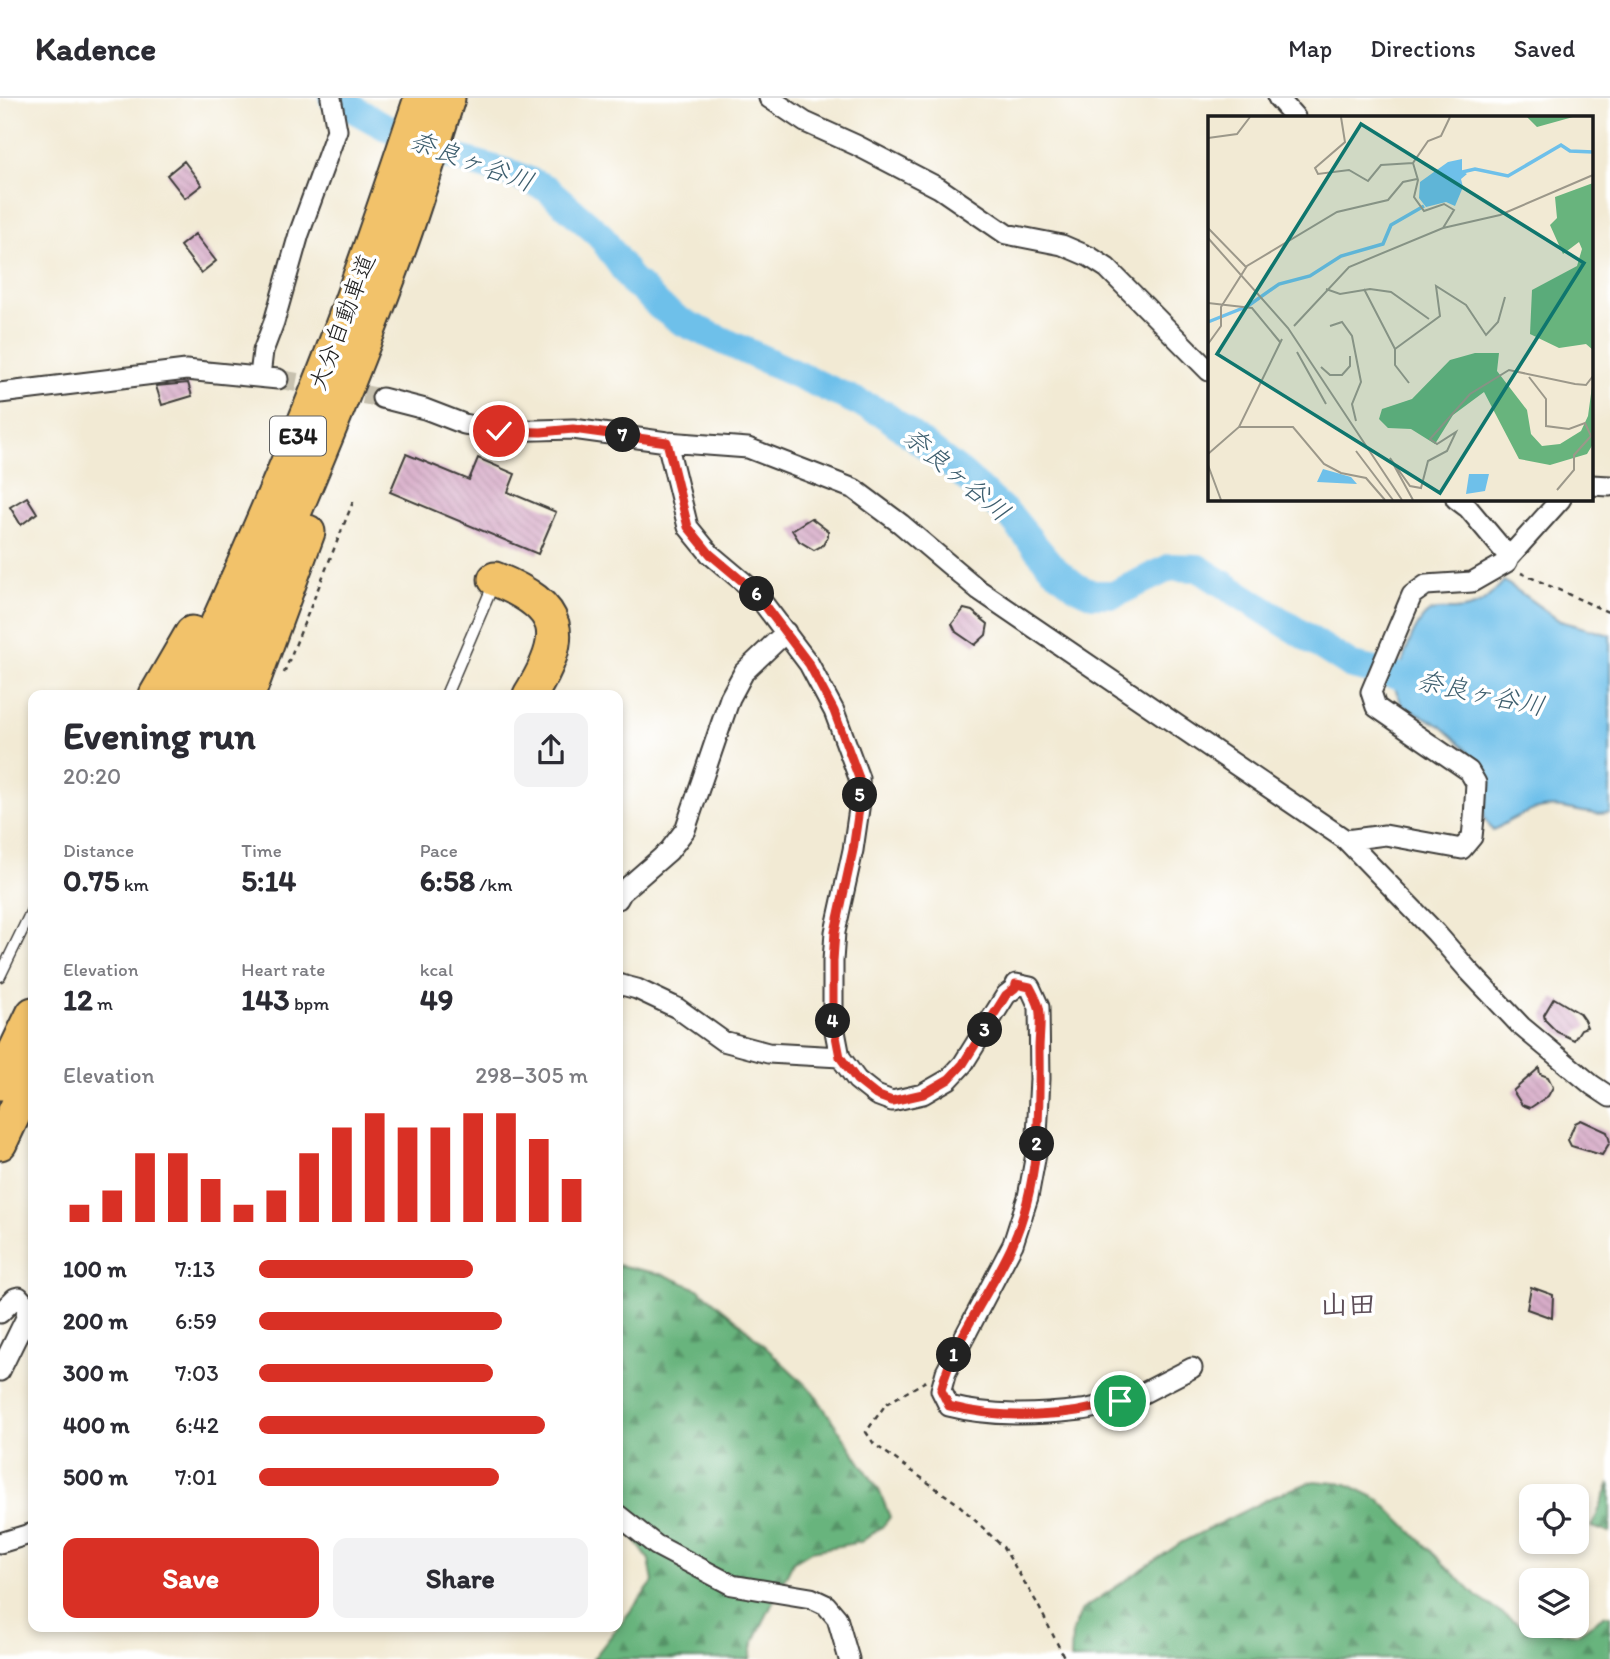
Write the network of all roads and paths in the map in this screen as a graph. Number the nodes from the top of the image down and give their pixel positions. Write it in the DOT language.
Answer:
graph roads {
  1 [pos="331,98"];
  2 [pos="421,98"];
  3 [pos="448,98"];
  4 [pos="769,98"];
  5 [pos="1278,98"];
  6 [pos="1293,116"];
  7 [pos="408,178"];
  8 [pos="388,242"];
  9 [pos="1208,370"];
  10 [pos="0,393"];
  11 [pos="382,398"];
  12 [pos="667,442"];
  13 [pos="1592,485"];
  14 [pos="1610,486"];
  15 [pos="355,498"];
  16 [pos="1457,500"];
  17 [pos="1560,500"];
  18 [pos="1508,559"];
  19 [pos="495,579"];
  20 [pos="1610,613"];
  21 [pos="786,632"];
  22 [pos="280,682"];
  23 [pos="159,690"];
  24 [pos="187,690"];
  25 [pos="216,690"];
  26 [pos="250,690"];
  27 [pos="448,690"];
  28 [pos="533,690"];
  29 [pos="1346,839"];
  30 [pos="623,891"];
  31 [pos="28,918"];
  32 [pos="0,976"];
  33 [pos="623,985"];
  34 [pos="28,1024"];
  35 [pos="840,1057"];
  36 [pos="0,1083"];
  37 [pos="28,1084"];
  38 [pos="1610,1097"];
  39 [pos="28,1119"];
  40 [pos="0,1143"];
  41 [pos="0,1171"];
  42 [pos="0,1313"];
  43 [pos="1192,1368"];
  44 [pos="0,1371"];
  45 [pos="946,1372"];
  46 [pos="623,1519"];
  47 [pos="28,1535"];
  48 [pos="0,1544"];
  49 [pos="849,1659"];
  50 [pos="1065,1659"];
  1 -- 10 [label="street"];
  2 -- 7 [label="highway, 大分自動車道 / E34"];
  3 -- 7 [label="highway, 大分自動車道 / E34"];
  4 -- 9 [label="street"];
  5 -- 6 [label="street"];
  7 -- 8 [label="highway, 大分自動車道 / E34"];
  8 -- 23 [label="highway"];
  8 -- 24 [label="highway, 大分自動車道 / E34"];
  8 -- 25 [label="highway, 大分自動車道 / E34"];
  8 -- 26 [label="highway"];
  11 -- 12 [label="street"];
  12 -- 21 [label="street"];
  12 -- 29 [label="street"];
  13 -- 14 [label="street"];
  15 -- 22 [label="path"];
  16 -- 18 [label="street"];
  17 -- 18 [label="street"];
  18 -- 20 [label="path"];
  18 -- 29 [label="street"];
  19 -- 27 [label="lane"];
  19 -- 28 [label="highway"];
  21 -- 30 [label="street"];
  21 -- 35 [label="street"];
  29 -- 38 [label="street"];
  31 -- 32 [label="lane"];
  33 -- 35 [label="street"];
  34 -- 36 [label="highway"];
  35 -- 45 [label="street"];
  37 -- 40 [label="highway"];
  39 -- 41 [label="highway"];
  42 -- 44 [label="street"];
  43 -- 45 [label="street"];
  45 -- 50 [label="path"];
  46 -- 49 [label="street"];
  47 -- 48 [label="street"];
}
